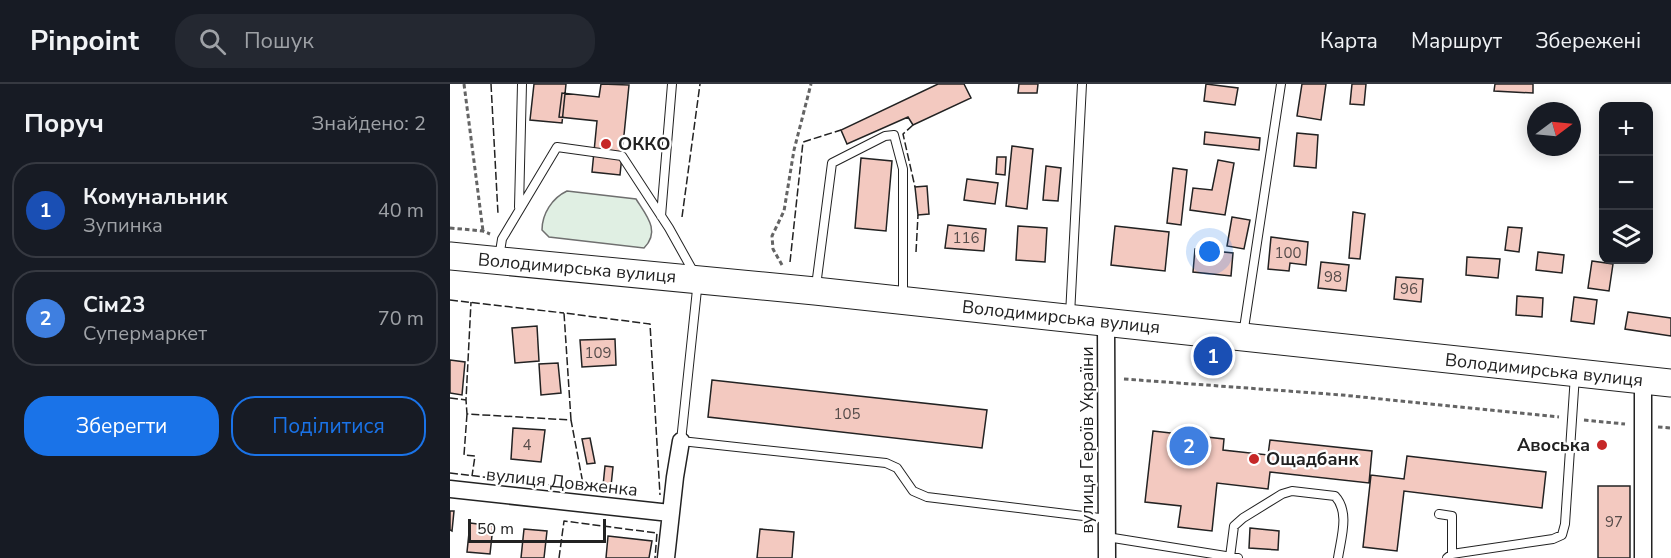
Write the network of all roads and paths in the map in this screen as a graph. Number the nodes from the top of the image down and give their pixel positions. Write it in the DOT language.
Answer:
graph roads {
  1 [pos="464,84"];
  2 [pos="522,84"];
  3 [pos="672,84"];
  4 [pos="811,84"];
  5 [pos="1082,84"];
  6 [pos="1281,84"];
  7 [pos="519,209"];
  8 [pos="662,216"];
  9 [pos="450,228"];
  10 [pos="483,231"];
  11 [pos="500,250"];
  12 [pos="450,256"];
  13 [pos="783,273"];
  14 [pos="698,280"];
  15 [pos="815,291"];
  16 [pos="903,301"];
  17 [pos="1070,319"];
  18 [pos="1106,323"];
  19 [pos="1243,335"];
  20 [pos="1575,374"];
  21 [pos="1107,378"];
  22 [pos="1643,381"];
  23 [pos="1671,383"];
  24 [pos="1572,418"];
  25 [pos="1643,425"];
  26 [pos="1671,428"];
  27 [pos="681,441"];
  28 [pos="450,489"];
  29 [pos="670,513"];
  30 [pos="1439,514"];
  31 [pos="1108,519"];
  32 [pos="1107,537"];
  33 [pos="1450,556"];
  34 [pos="666,558"];
  35 [pos="1107,558"];
  36 [pos="1234,558"];
  37 [pos="1338,558"];
  38 [pos="1643,558"];
  1 -- 10 [label="path"];
  2 -- 7 [label="lane"];
  3 -- 8 [label="lane"];
  4 -- 13 [label="path"];
  5 -- 17 [label="lane"];
  6 -- 19 [label="lane"];
  7 -- 8 [label="lane"];
  7 -- 11 [label="lane"];
  8 -- 14 [label="lane"];
  9 -- 10 [label="path"];
  10 -- 11 [label="path"];
  11 -- 12 [label="main road, Володимирська вулиця"];
  11 -- 14 [label="main road, Володимирська вулиця"];
  14 -- 15 [label="main road, Володимирська вулиця"];
  14 -- 27 [label="lane"];
  15 -- 16 [label="main road, Володимирська вулиця"];
  15 -- 16 [label="lane"];
  16 -- 17 [label="main road, Володимирська вулиця"];
  17 -- 18 [label="main road, Володимирська вулиця"];
  18 -- 19 [label="main road, Володимирська вулиця"];
  18 -- 21 [label="street, вулиця Героїв України"];
  19 -- 20 [label="main road, Володимирська вулиця"];
  20 -- 22 [label="main road, Володимирська вулиця"];
  20 -- 24 [label="lane"];
  21 -- 24 [label="path"];
  21 -- 31 [label="street, вулиця Героїв України"];
  22 -- 23 [label="main road, Володимирська вулиця"];
  22 -- 25 [label="street"];
  24 -- 25 [label="path"];
  24 -- 33 [label="lane"];
  25 -- 26 [label="path"];
  25 -- 38 [label="street"];
  27 -- 29 [label="street"];
  27 -- 31 [label="lane"];
  28 -- 29 [label="street, вулиця Довженка"];
  29 -- 34 [label="street"];
  30 -- 33 [label="lane"];
  31 -- 32 [label="street, вулиця Героїв України"];
  32 -- 35 [label="street, вулиця Героїв України"];
  32 -- 36 [label="lane"];
  36 -- 37 [label="lane"];
}
